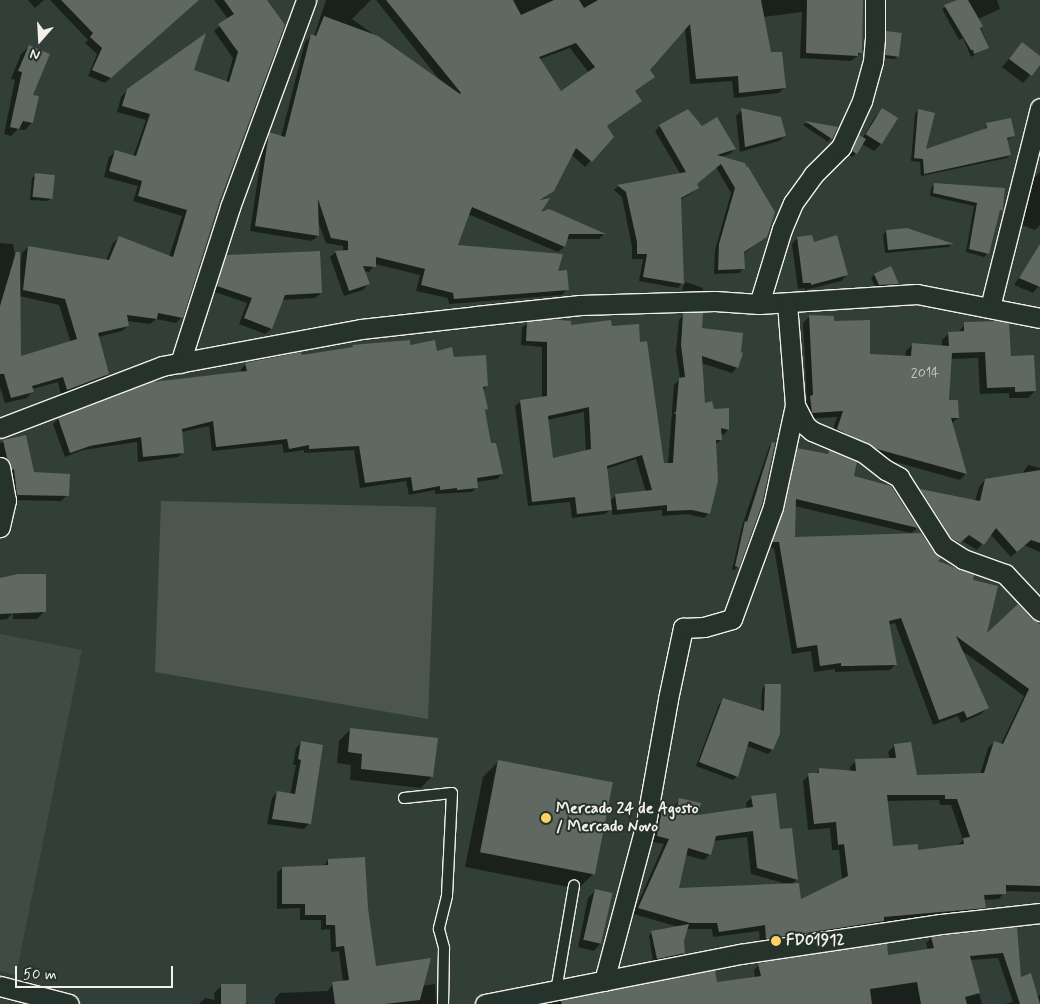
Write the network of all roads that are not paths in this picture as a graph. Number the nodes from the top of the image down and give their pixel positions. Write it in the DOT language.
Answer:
graph roads {
  1 [pos="306,0"];
  2 [pos="875,0"];
  3 [pos="1040,108"];
  4 [pos="787,303"];
  5 [pos="759,304"];
  6 [pos="990,307"];
  7 [pos="1040,318"];
  8 [pos="180,363"];
  9 [pos="795,405"];
  10 [pos="0,428"];
  11 [pos="0,467"];
  12 [pos="0,527"];
  13 [pos="1040,611"];
  14 [pos="404,798"];
  15 [pos="574,886"];
  16 [pos="1040,913"];
  17 [pos="604,981"];
  18 [pos="0,986"];
  19 [pos="556,991"];
  20 [pos="69,1004"];
  21 [pos="443,1004"];
  22 [pos="485,1004"];
  1 -- 8 [label="street"];
  2 -- 5 [label="street"];
  3 -- 6 [label="street"];
  4 -- 5 [label="street"];
  4 -- 6 [label="street"];
  4 -- 9 [label="street"];
  5 -- 8 [label="street"];
  6 -- 7 [label="street"];
  8 -- 10 [label="street"];
  9 -- 13 [label="street"];
  9 -- 17 [label="street"];
  11 -- 12 [label="street"];
  14 -- 21 [label="lane"];
  15 -- 19 [label="lane"];
  16 -- 17 [label="street"];
  17 -- 19 [label="street"];
  18 -- 20 [label="street"];
  19 -- 22 [label="street"];
}
